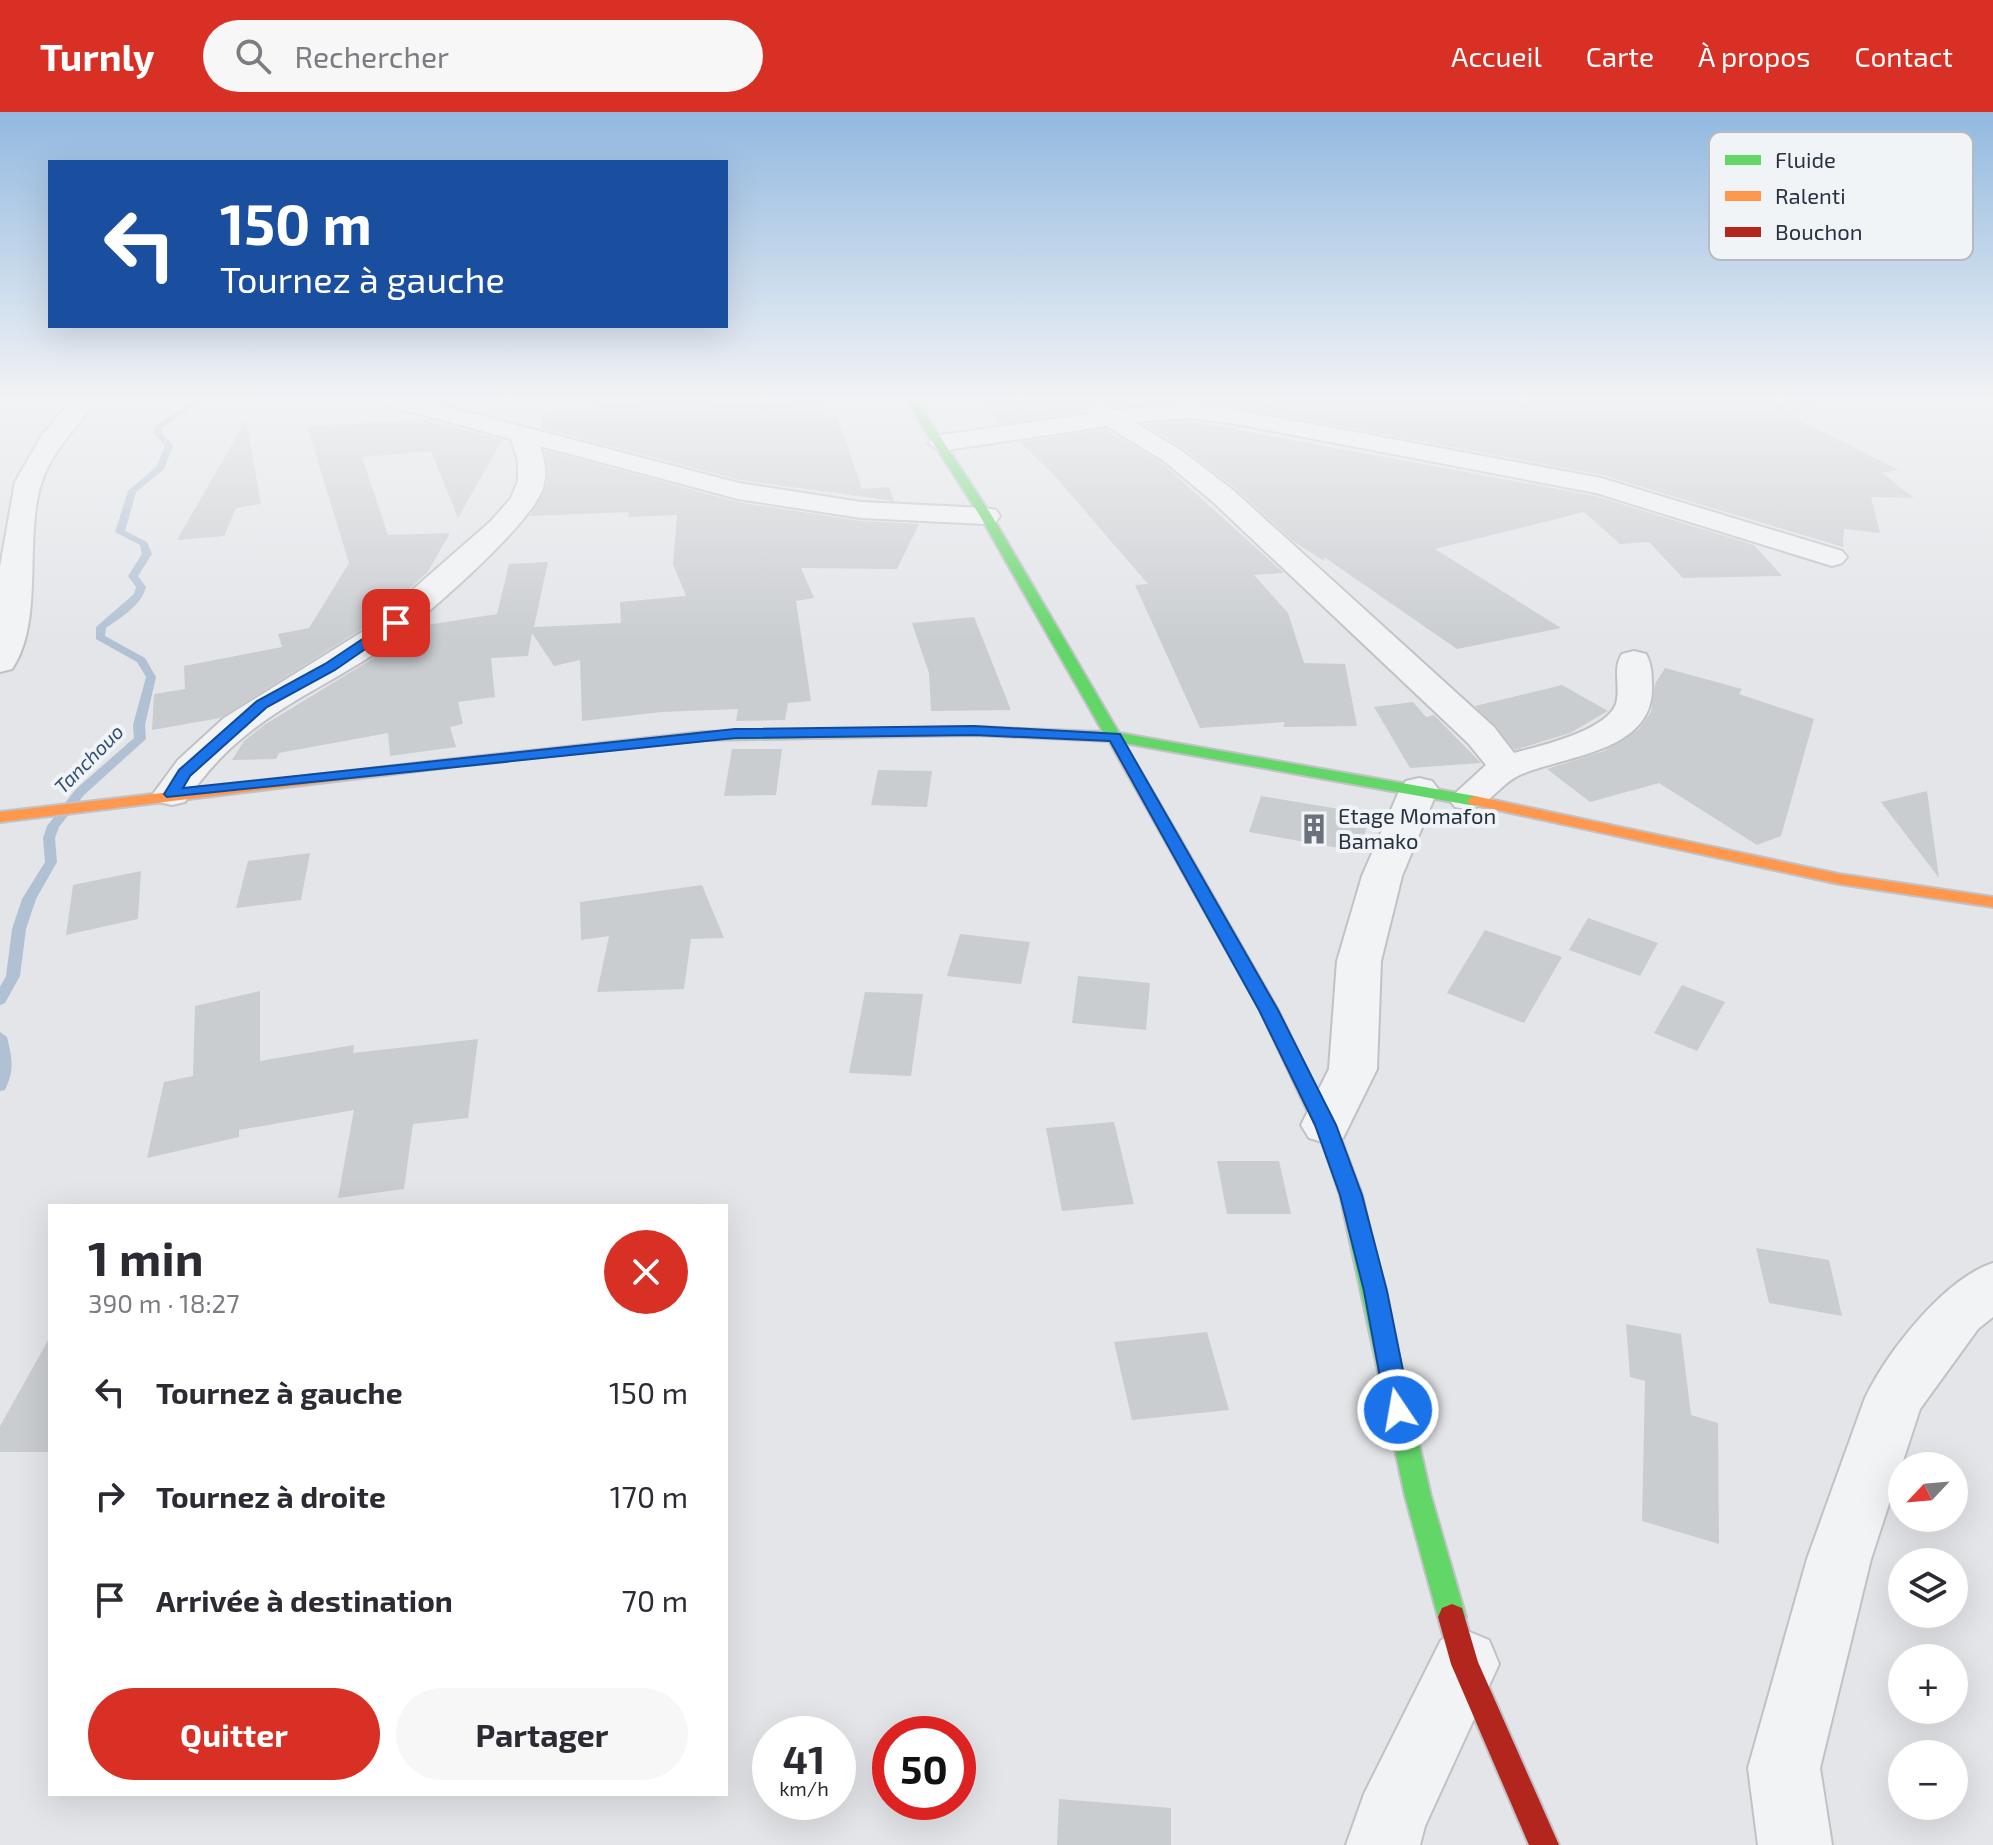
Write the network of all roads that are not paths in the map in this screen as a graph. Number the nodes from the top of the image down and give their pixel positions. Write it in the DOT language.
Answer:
graph roads {
  1 [pos="29,481"];
  2 [pos="532,481"];
  3 [pos="705,481"];
  4 [pos="964,481"];
  5 [pos="1204,481"];
  6 [pos="1575,481"];
  7 [pos="986,516"];
  8 [pos="1832,557"];
  9 [pos="1634,661"];
  10 [pos="0,662"];
  11 [pos="1115,737"];
  12 [pos="1506,767"];
  13 [pos="1419,789"];
  14 [pos="172,794"];
  15 [pos="1468,799"];
  16 [pos="0,817"];
  17 [pos="1993,902"];
  18 [pos="1326,1125"];
  19 [pos="1993,1285"];
  20 [pos="1465,1664"];
  21 [pos="1383,1845"];
  22 [pos="1544,1845"];
  23 [pos="1795,1845"];
  1 -- 10 [label="street"];
  2 -- 14 [label="street"];
  3 -- 7 [label="street"];
  4 -- 7 [label="main road"];
  5 -- 12 [label="street"];
  6 -- 8 [label="street"];
  7 -- 11 [label="main road"];
  9 -- 12 [label="street"];
  11 -- 13 [label="main road"];
  11 -- 14 [label="main road"];
  11 -- 18 [label="main road"];
  12 -- 15 [label="street"];
  13 -- 15 [label="main road"];
  13 -- 18 [label="street"];
  14 -- 16 [label="main road"];
  15 -- 17 [label="main road"];
  18 -- 20 [label="main road"];
  19 -- 23 [label="street"];
  20 -- 21 [label="street"];
  20 -- 22 [label="main road"];
}
